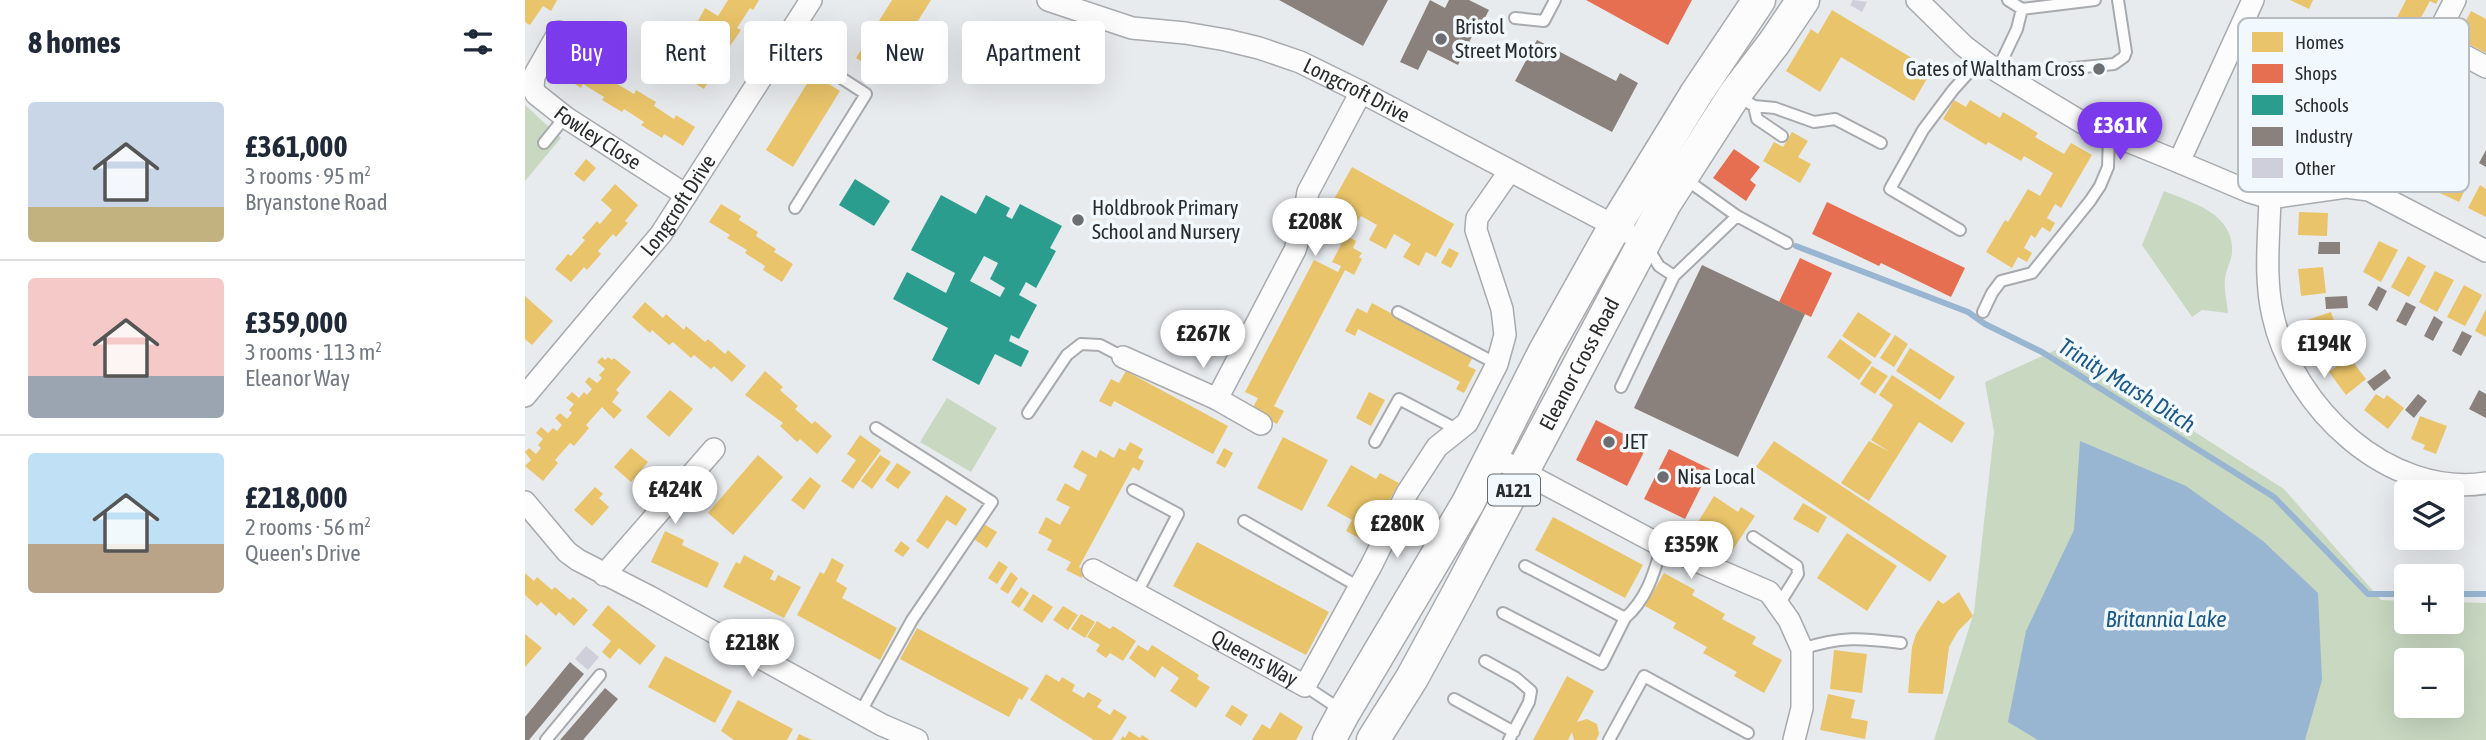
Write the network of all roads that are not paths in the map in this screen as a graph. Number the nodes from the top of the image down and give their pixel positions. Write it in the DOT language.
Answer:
graph roads {
  1 [pos="811,0"];
  2 [pos="1048,0"];
  3 [pos="1555,0"];
  4 [pos="1759,0"];
  5 [pos="1803,0"];
  6 [pos="1917,0"];
  7 [pos="2008,0"];
  8 [pos="2095,0"];
  9 [pos="2117,0"];
  10 [pos="2253,0"];
  11 [pos="2455,0"];
  12 [pos="2022,9"];
  13 [pos="1515,18"];
  14 [pos="2245,18"];
  15 [pos="2446,18"];
  16 [pos="797,21"];
  17 [pos="2238,33"];
  18 [pos="546,54"];
  19 [pos="2469,58"];
  20 [pos="1989,65"];
  21 [pos="2486,67"];
  22 [pos="2064,69"];
  23 [pos="847,82"];
  24 [pos="757,84"];
  25 [pos="1360,92"];
  26 [pos="1744,100"];
  27 [pos="565,117"];
  28 [pos="1782,136"];
  29 [pos="2109,136"];
  30 [pos="544,143"];
  31 [pos="1881,143"];
  32 [pos="2179,162"];
  33 [pos="1509,172"];
  34 [pos="1682,177"];
  35 [pos="2238,187"];
  36 [pos="2249,192"];
  37 [pos="2319,192"];
  38 [pos="2373,192"];
  39 [pos="686,195"];
  40 [pos="2270,198"];
  41 [pos="795,208"];
  42 [pos="1737,216"];
  43 [pos="1615,226"];
  44 [pos="1960,230"];
  45 [pos="1643,241"];
  46 [pos="1787,243"];
  47 [pos="2486,251"];
  48 [pos="1674,276"];
  49 [pos="1398,312"];
  50 [pos="1983,312"];
  51 [pos="1123,357"];
  52 [pos="1497,364"];
  53 [pos="528,387"];
  54 [pos="1621,387"];
  55 [pos="1217,399"];
  56 [pos="1028,413"];
  57 [pos="1261,425"];
  58 [pos="876,428"];
  59 [pos="1458,430"];
  60 [pos="1375,442"];
  61 [pos="713,449"];
  62 [pos="1491,455"];
  63 [pos="1524,472"];
  64 [pos="2486,483"];
  65 [pos="1133,490"];
  66 [pos="525,502"];
  67 [pos="1244,521"];
  68 [pos="1753,537"];
  69 [pos="1661,546"];
  70 [pos="1525,566"];
  71 [pos="1093,570"];
  72 [pos="604,575"];
  73 [pos="1359,587"];
  74 [pos="1137,593"];
  75 [pos="1778,606"];
  76 [pos="1503,613"];
  77 [pos="1625,618"];
  78 [pos="1901,643"];
  79 [pos="1802,649"];
  80 [pos="1485,661"];
  81 [pos="600,675"];
  82 [pos="1305,686"];
  83 [pos="1454,699"];
  84 [pos="1343,712"];
  85 [pos="860,713"];
  86 [pos="1748,733"];
  87 [pos="1511,736"];
  88 [pos="546,740"];
  89 [pos="917,740"];
  90 [pos="1329,740"];
  91 [pos="1373,740"];
  92 [pos="1609,740"];
  93 [pos="1794,740"];
  1 -- 16 [label="street, Longcroft Drive"];
  2 -- 25 [label="street, Longcroft Drive"];
  3 -- 13 [label="lane"];
  4 -- 43 [label="main road, Eleanor Cross Road / A121"];
  5 -- 26 [label="main road, Eleanor Cross Road / A121"];
  6 -- 20 [label="street"];
  7 -- 12 [label="lane"];
  8 -- 12 [label="lane"];
  9 -- 22 [label="lane"];
  10 -- 14 [label="street"];
  11 -- 15 [label="street"];
  12 -- 20 [label="lane"];
  17 -- 32 [label="street"];
  18 -- 27 [label="street, Fowley Close"];
  19 -- 21 [label="street"];
  20 -- 29 [label="street"];
  20 -- 44 [label="lane"];
  23 -- 41 [label="lane"];
  24 -- 39 [label="street, Longcroft Drive"];
  25 -- 33 [label="street, Longcroft Drive"];
  25 -- 55 [label="street"];
  26 -- 28 [label="lane"];
  26 -- 31 [label="lane"];
  26 -- 34 [label="main road, Eleanor Cross Road / A121"];
  27 -- 30 [label="lane"];
  27 -- 39 [label="street, Fowley Close"];
  29 -- 32 [label="street"];
  29 -- 50 [label="lane"];
  32 -- 35 [label="street"];
  33 -- 43 [label="street, Longcroft Drive"];
  33 -- 52 [label="street, Queens Way"];
  34 -- 42 [label="lane"];
  34 -- 45 [label="main road, Eleanor Cross Road / A121"];
  36 -- 40 [label="street"];
  37 -- 40 [label="street"];
  38 -- 47 [label="street"];
  39 -- 53 [label="street, Longcroft Drive"];
  40 -- 64 [label="street"];
  42 -- 46 [label="lane"];
  42 -- 48 [label="lane"];
  43 -- 45 [label="street, Longcroft Drive"];
  43 -- 62 [label="main road, Eleanor Cross Road / A121"];
  45 -- 48 [label="lane"];
  45 -- 63 [label="main road, Eleanor Cross Road / A121"];
  48 -- 54 [label="lane"];
  49 -- 52 [label="lane"];
  51 -- 55 [label="street"];
  51 -- 56 [label="lane"];
  52 -- 59 [label="street, Queens Way"];
  55 -- 57 [label="street"];
  58 -- 85 [label="lane"];
  59 -- 60 [label="lane"];
  59 -- 73 [label="street, Queens Way"];
  61 -- 72 [label="street"];
  62 -- 63 [label="street"];
  62 -- 84 [label="main road, Eleanor Cross Road / A121"];
  63 -- 69 [label="street"];
  63 -- 91 [label="main road, Eleanor Cross Road / A121"];
  65 -- 74 [label="lane"];
  66 -- 72 [label="street"];
  67 -- 73 [label="lane"];
  68 -- 75 [label="lane"];
  69 -- 75 [label="street"];
  69 -- 77 [label="lane"];
  70 -- 77 [label="lane"];
  71 -- 74 [label="street, Queens Way"];
  72 -- 85 [label="street"];
  73 -- 82 [label="street, Queens Way"];
  74 -- 82 [label="street, Queens Way"];
  75 -- 79 [label="street"];
  76 -- 77 [label="lane"];
  78 -- 79 [label="lane"];
  79 -- 93 [label="street"];
  80 -- 87 [label="lane"];
  81 -- 88 [label="lane"];
  82 -- 84 [label="lane"];
  83 -- 87 [label="lane"];
  84 -- 90 [label="main road, Eleanor Cross Road / A121"];
  85 -- 89 [label="street"];
  86 -- 92 [label="lane"];
}
